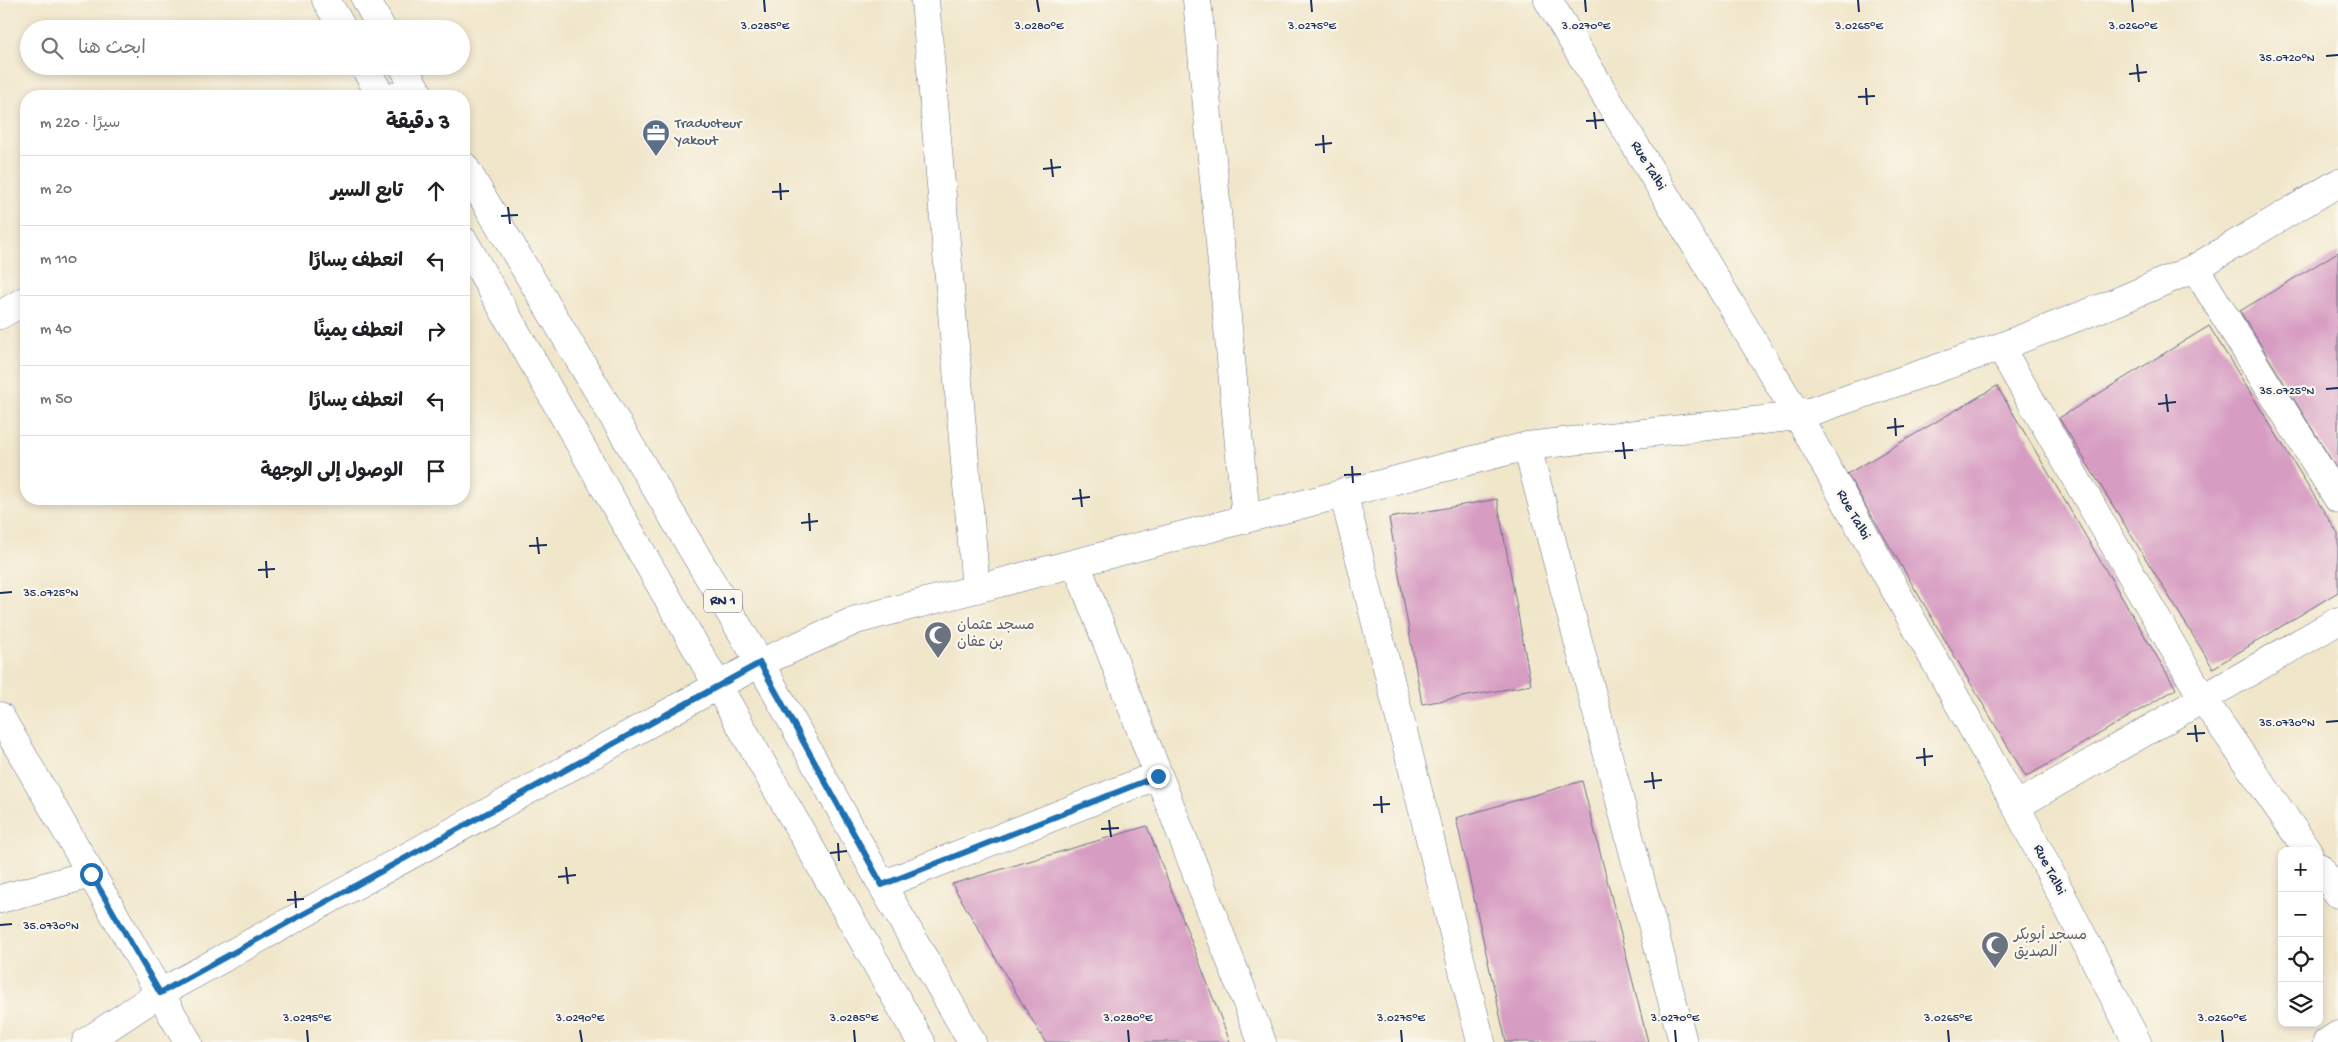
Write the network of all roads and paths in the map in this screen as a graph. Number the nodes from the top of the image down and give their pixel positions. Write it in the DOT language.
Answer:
graph roads {
  1 [pos="326,0"];
  2 [pos="366,0"];
  3 [pos="925,0"];
  4 [pos="1197,0"];
  5 [pos="1548,0"];
  6 [pos="338,20"];
  7 [pos="377,20"];
  8 [pos="369,75"];
  9 [pos="378,90"];
  10 [pos="470,176"];
  11 [pos="2338,183"];
  12 [pos="470,251"];
  13 [pos="2195,268"];
  14 [pos="20,303"];
  15 [pos="0,315"];
  16 [pos="2000,347"];
  17 [pos="1798,416"];
  18 [pos="1527,446"];
  19 [pos="1343,492"];
  20 [pos="2338,499"];
  21 [pos="1246,518"];
  22 [pos="1076,563"];
  23 [pos="976,589"];
  24 [pos="2338,620"];
  25 [pos="760,663"];
  26 [pos="719,686"];
  27 [pos="2203,699"];
  28 [pos="0,716"];
  29 [pos="1158,776"];
  30 [pos="2016,806"];
  31 [pos="2305,847"];
  32 [pos="2323,873"];
  33 [pos="91,874"];
  34 [pos="882,885"];
  35 [pos="2338,894"];
  36 [pos="0,899"];
  37 [pos="160,993"];
  38 [pos="2338,1035"];
  39 [pos="86,1042"];
  40 [pos="188,1042"];
  41 [pos="921,1042"];
  42 [pos="972,1042"];
  43 [pos="1262,1042"];
  44 [pos="1481,1042"];
  45 [pos="1683,1042"];
  46 [pos="2137,1042"];
  47 [pos="2327,1042"];
  1 -- 6 [label="street"];
  2 -- 7 [label="street"];
  3 -- 23 [label="street"];
  4 -- 21 [label="street"];
  5 -- 17 [label="street, Rue Talbi"];
  8 -- 9 [label="street"];
  10 -- 25 [label="street, RN 1"];
  11 -- 13 [label="street"];
  12 -- 26 [label="street"];
  13 -- 16 [label="street"];
  13 -- 20 [label="street"];
  14 -- 15 [label="street"];
  16 -- 17 [label="street"];
  16 -- 27 [label="street"];
  17 -- 18 [label="street"];
  17 -- 30 [label="street, Rue Talbi"];
  18 -- 19 [label="street"];
  18 -- 45 [label="street"];
  19 -- 21 [label="street"];
  19 -- 44 [label="street"];
  21 -- 22 [label="street"];
  22 -- 23 [label="street"];
  22 -- 29 [label="street"];
  23 -- 25 [label="street"];
  24 -- 27 [label="street"];
  25 -- 26 [label="street"];
  25 -- 34 [label="street, RN 1"];
  26 -- 37 [label="street"];
  26 -- 41 [label="street"];
  27 -- 30 [label="street"];
  27 -- 31 [label="street"];
  28 -- 33 [label="street"];
  29 -- 34 [label="street"];
  29 -- 43 [label="street"];
  30 -- 46 [label="street, Rue Talbi"];
  32 -- 35 [label="street"];
  33 -- 36 [label="street"];
  33 -- 37 [label="street"];
  34 -- 42 [label="street, RN 1"];
  37 -- 39 [label="street"];
  37 -- 40 [label="street"];
  38 -- 47 [label="street"];
}
